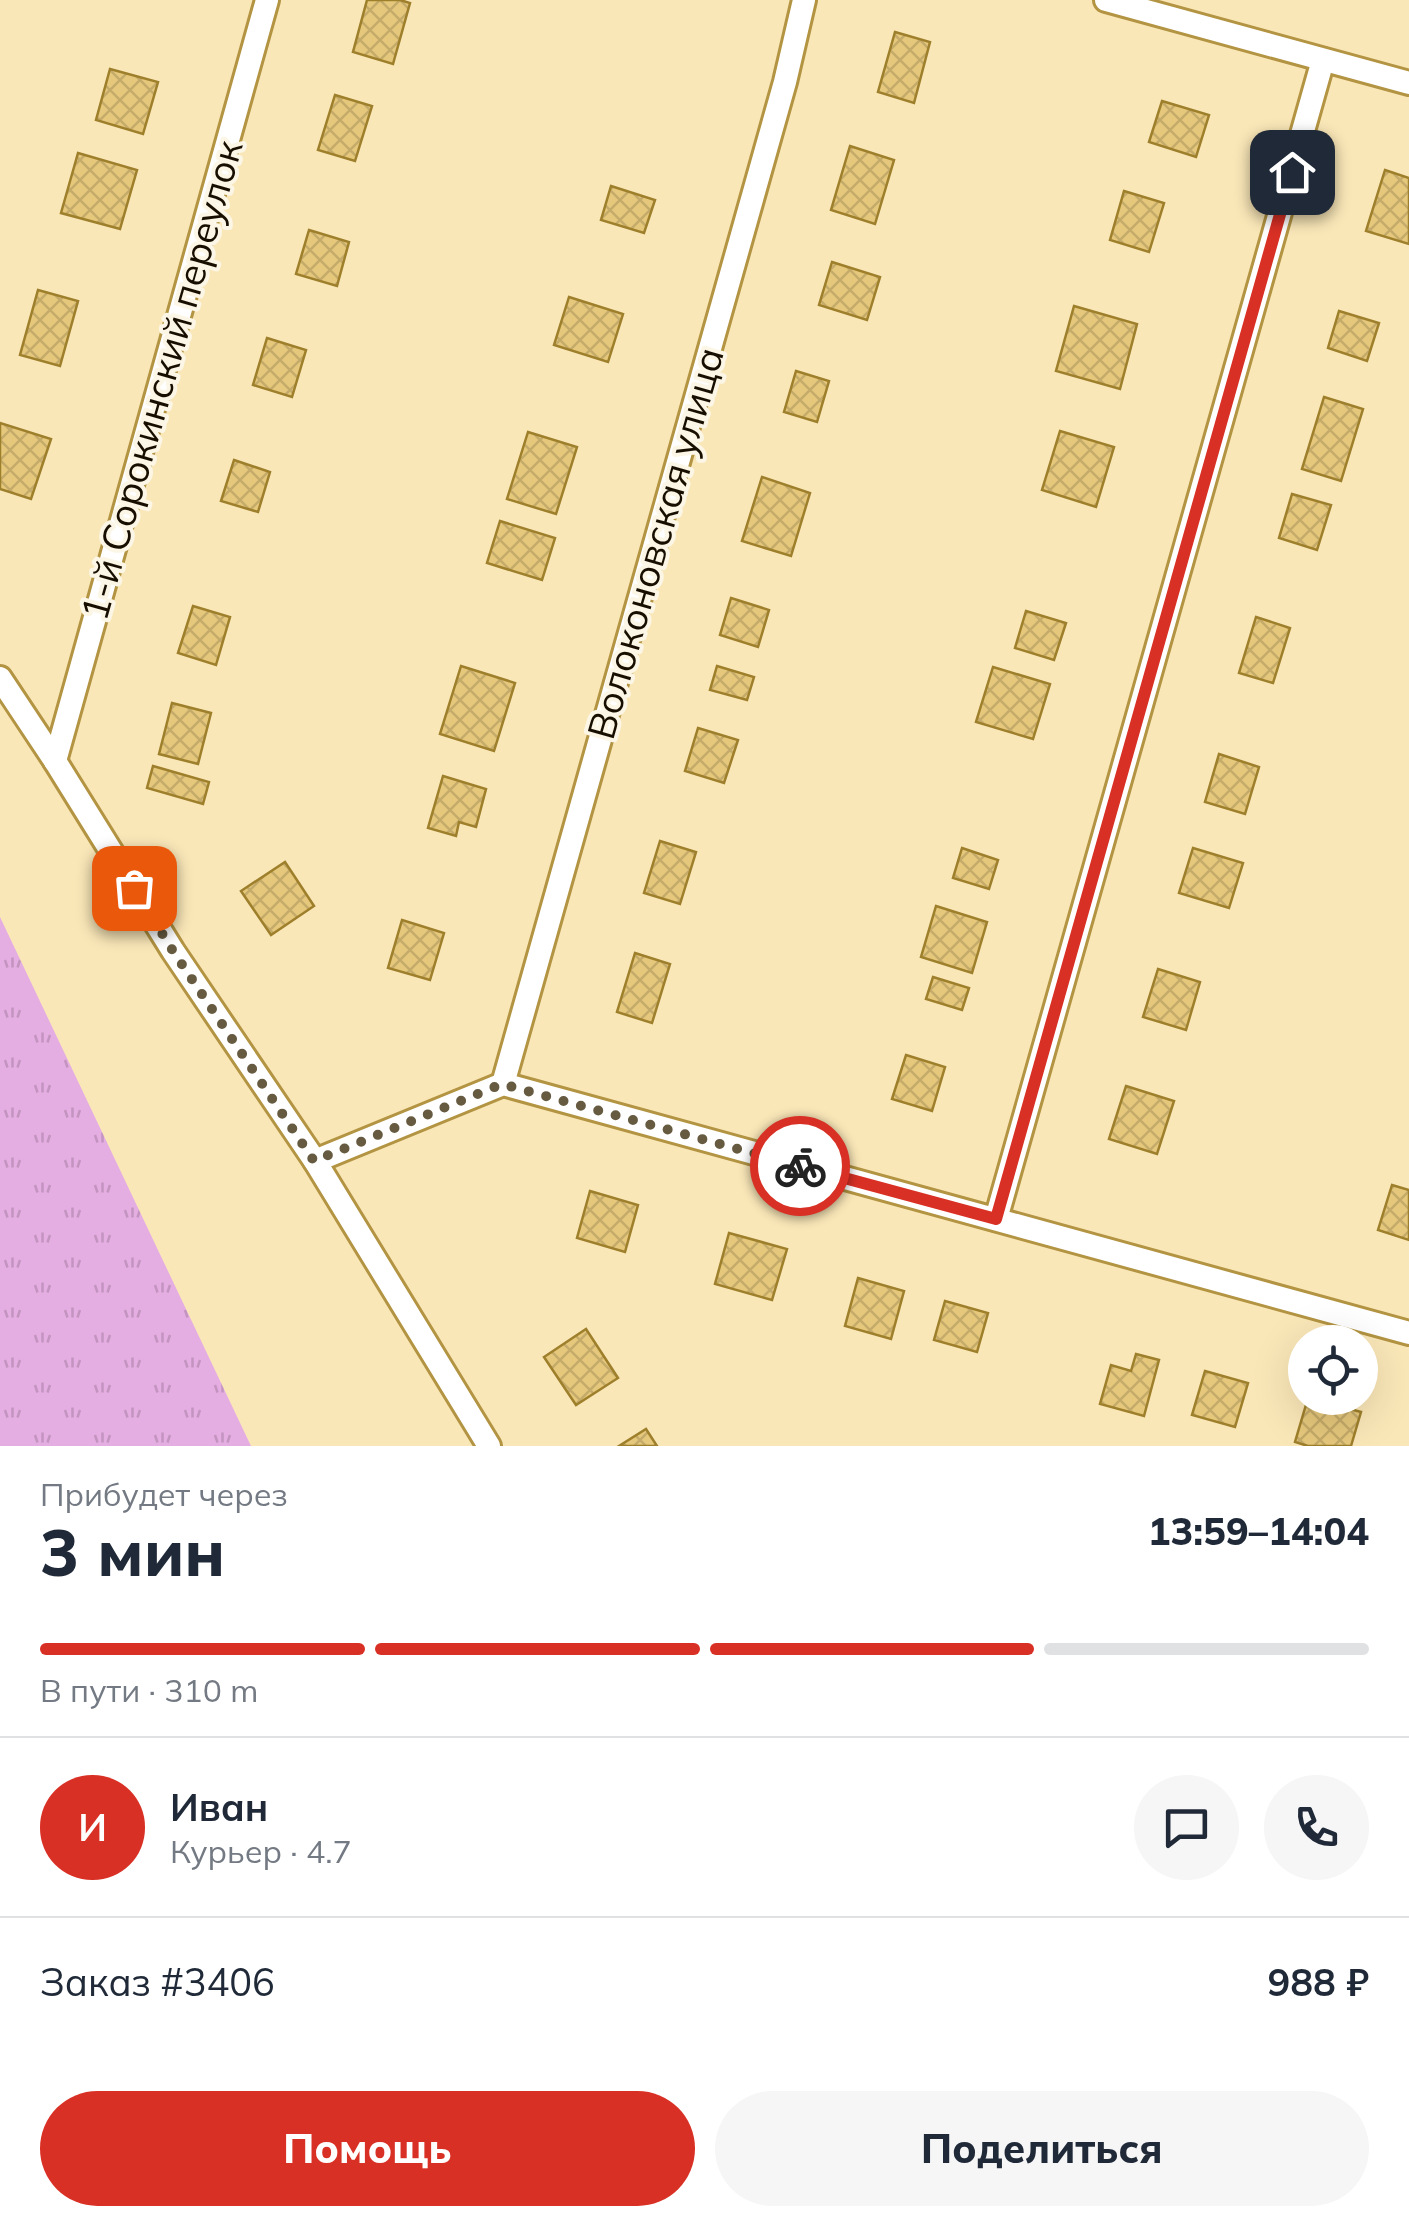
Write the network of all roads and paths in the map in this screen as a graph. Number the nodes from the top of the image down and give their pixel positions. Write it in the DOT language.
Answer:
graph roads {
  1 [pos="268,0"];
  2 [pos="804,0"];
  3 [pos="1106,0"];
  4 [pos="1323,60"];
  5 [pos="1409,83"];
  6 [pos="0,678"];
  7 [pos="55,761"];
  8 [pos="502,1084"];
  9 [pos="314,1161"];
  10 [pos="996,1219"];
  11 [pos="1409,1333"];
  12 [pos="488,1446"];
  1 -- 7 [label="street, 1-й Сорокинский переулок"];
  2 -- 8 [label="street, Волоконовская улица"];
  3 -- 4 [label="street"];
  4 -- 5 [label="street"];
  4 -- 10 [label="street"];
  6 -- 7 [label="street"];
  7 -- 9 [label="street"];
  8 -- 9 [label="street"];
  8 -- 10 [label="street"];
  9 -- 12 [label="street"];
  10 -- 11 [label="street"];
}
